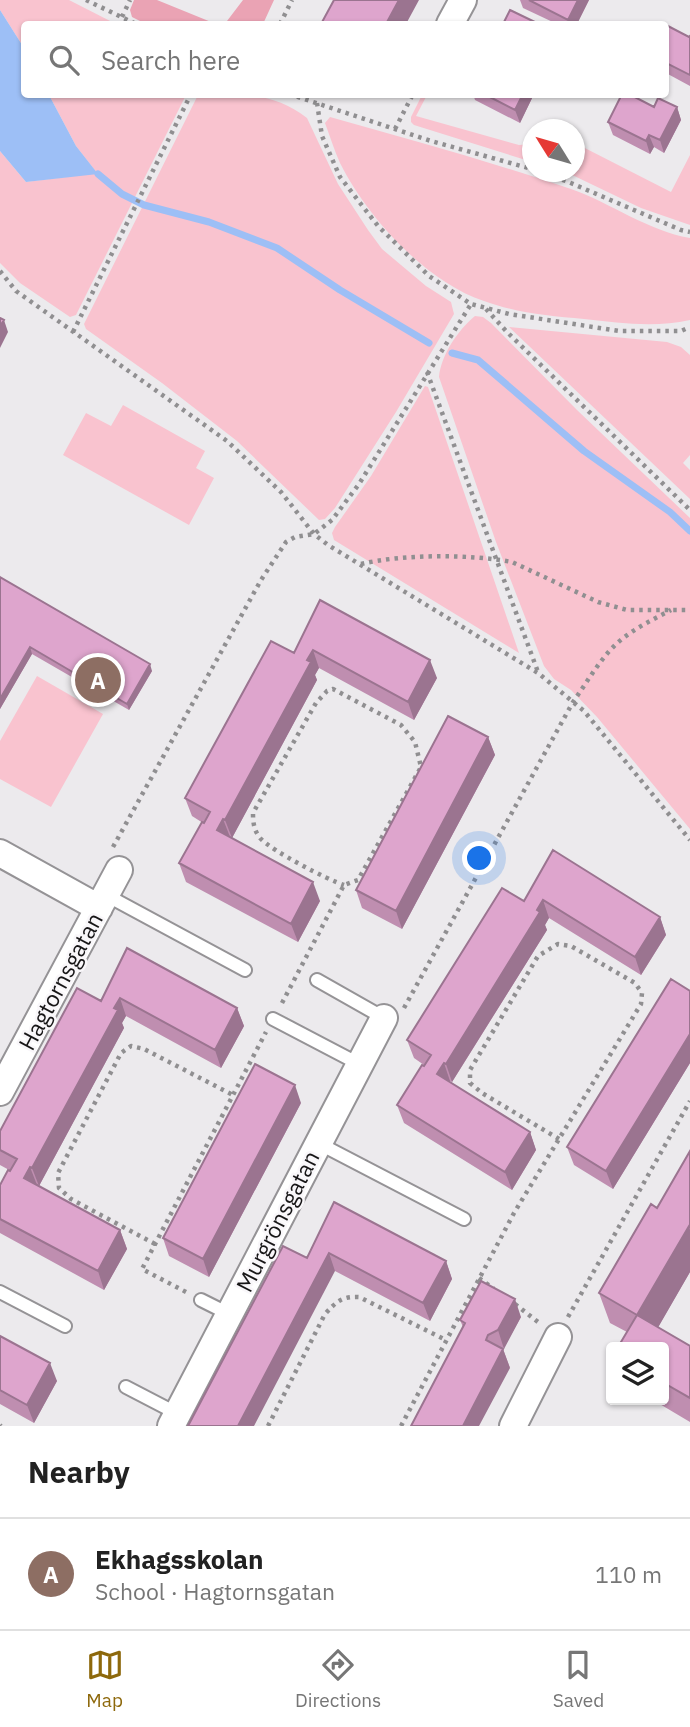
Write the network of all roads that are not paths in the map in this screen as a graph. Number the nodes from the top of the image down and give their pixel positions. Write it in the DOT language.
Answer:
graph roads {
  1 [pos="463,0"];
  2 [pos="452,21"];
  3 [pos="0,853"];
  4 [pos="119,870"];
  5 [pos="102,901"];
  6 [pos="245,970"];
  7 [pos="317,981"];
  8 [pos="384,1018"];
  9 [pos="273,1019"];
  10 [pos="359,1065"];
  11 [pos="0,1093"];
  12 [pos="317,1143"];
  13 [pos="464,1219"];
  14 [pos="0,1292"];
  15 [pos="201,1300"];
  16 [pos="229,1314"];
  17 [pos="65,1326"];
  18 [pos="558,1337"];
  19 [pos="126,1387"];
  20 [pos="174,1420"];
  21 [pos="513,1426"];
  1 -- 2 [label="street"];
  3 -- 5 [label="street"];
  4 -- 5 [label="street, Hagtornsgatan"];
  5 -- 6 [label="lane"];
  5 -- 11 [label="street, Hagtornsgatan"];
  7 -- 8 [label="lane"];
  8 -- 10 [label="street, Murgrönsgatan"];
  9 -- 10 [label="lane"];
  10 -- 12 [label="street, Murgrönsgatan"];
  12 -- 13 [label="lane"];
  12 -- 16 [label="street, Murgrönsgatan"];
  14 -- 17 [label="lane"];
  15 -- 16 [label="lane"];
  16 -- 20 [label="street, Murgrönsgatan"];
  18 -- 21 [label="street"];
  19 -- 20 [label="lane"];
}
